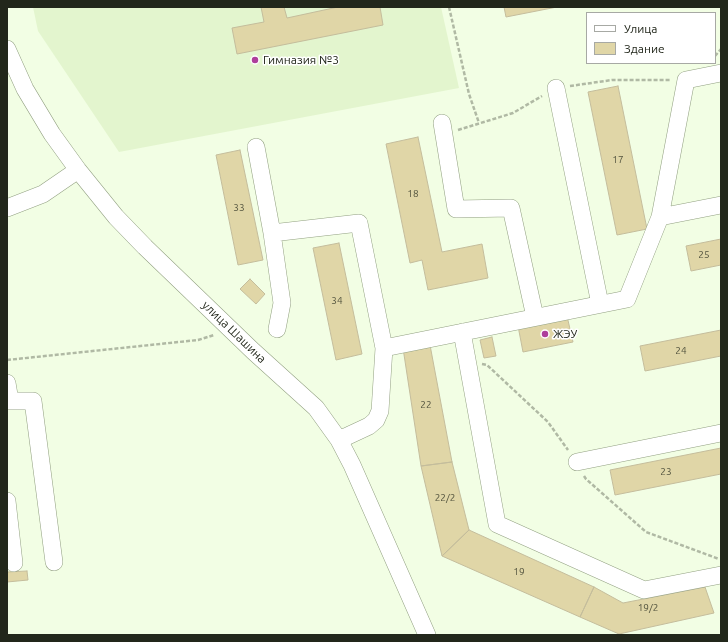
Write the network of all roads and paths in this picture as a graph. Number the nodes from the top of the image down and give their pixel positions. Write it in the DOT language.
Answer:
graph roads {
  1 [pos="449,7"];
  2 [pos="7,49"];
  3 [pos="721,73"];
  4 [pos="686,80"];
  5 [pos="556,88"];
  6 [pos="479,123"];
  7 [pos="443,129"];
  8 [pos="256,147"];
  9 [pos="78,170"];
  10 [pos="721,205"];
  11 [pos="7,208"];
  12 [pos="660,217"];
  13 [pos="272,234"];
  14 [pos="600,304"];
  15 [pos="535,317"];
  16 [pos="277,329"];
  17 [pos="462,332"];
  18 [pos="220,339"];
  19 [pos="384,348"];
  20 [pos="7,360"];
  21 [pos="7,383"];
  22 [pos="8,402"];
  23 [pos="721,433"];
  24 [pos="339,440"];
  25 [pos="577,462"];
  26 [pos="7,501"];
  27 [pos="54,562"];
  28 [pos="14,563"];
  29 [pos="721,575"];
  30 [pos="427,635"];
  1 -- 6 [label="path"];
  2 -- 9 [label="street, улица Шашина"];
  3 -- 4 [label="street"];
  4 -- 5 [label="path"];
  4 -- 12 [label="street"];
  5 -- 6 [label="path"];
  5 -- 14 [label="street"];
  6 -- 7 [label="path"];
  7 -- 15 [label="street"];
  8 -- 13 [label="street"];
  9 -- 11 [label="street"];
  9 -- 24 [label="street, улица Шашина"];
  10 -- 12 [label="street"];
  12 -- 14 [label="street"];
  13 -- 16 [label="street"];
  13 -- 19 [label="street"];
  14 -- 15 [label="street"];
  15 -- 17 [label="street"];
  17 -- 19 [label="street"];
  17 -- 29 [label="street"];
  18 -- 20 [label="path"];
  19 -- 24 [label="street"];
  21 -- 22 [label="street"];
  22 -- 27 [label="street"];
  23 -- 25 [label="street"];
  24 -- 30 [label="street, улица Шашина"];
  26 -- 28 [label="street"];
}
